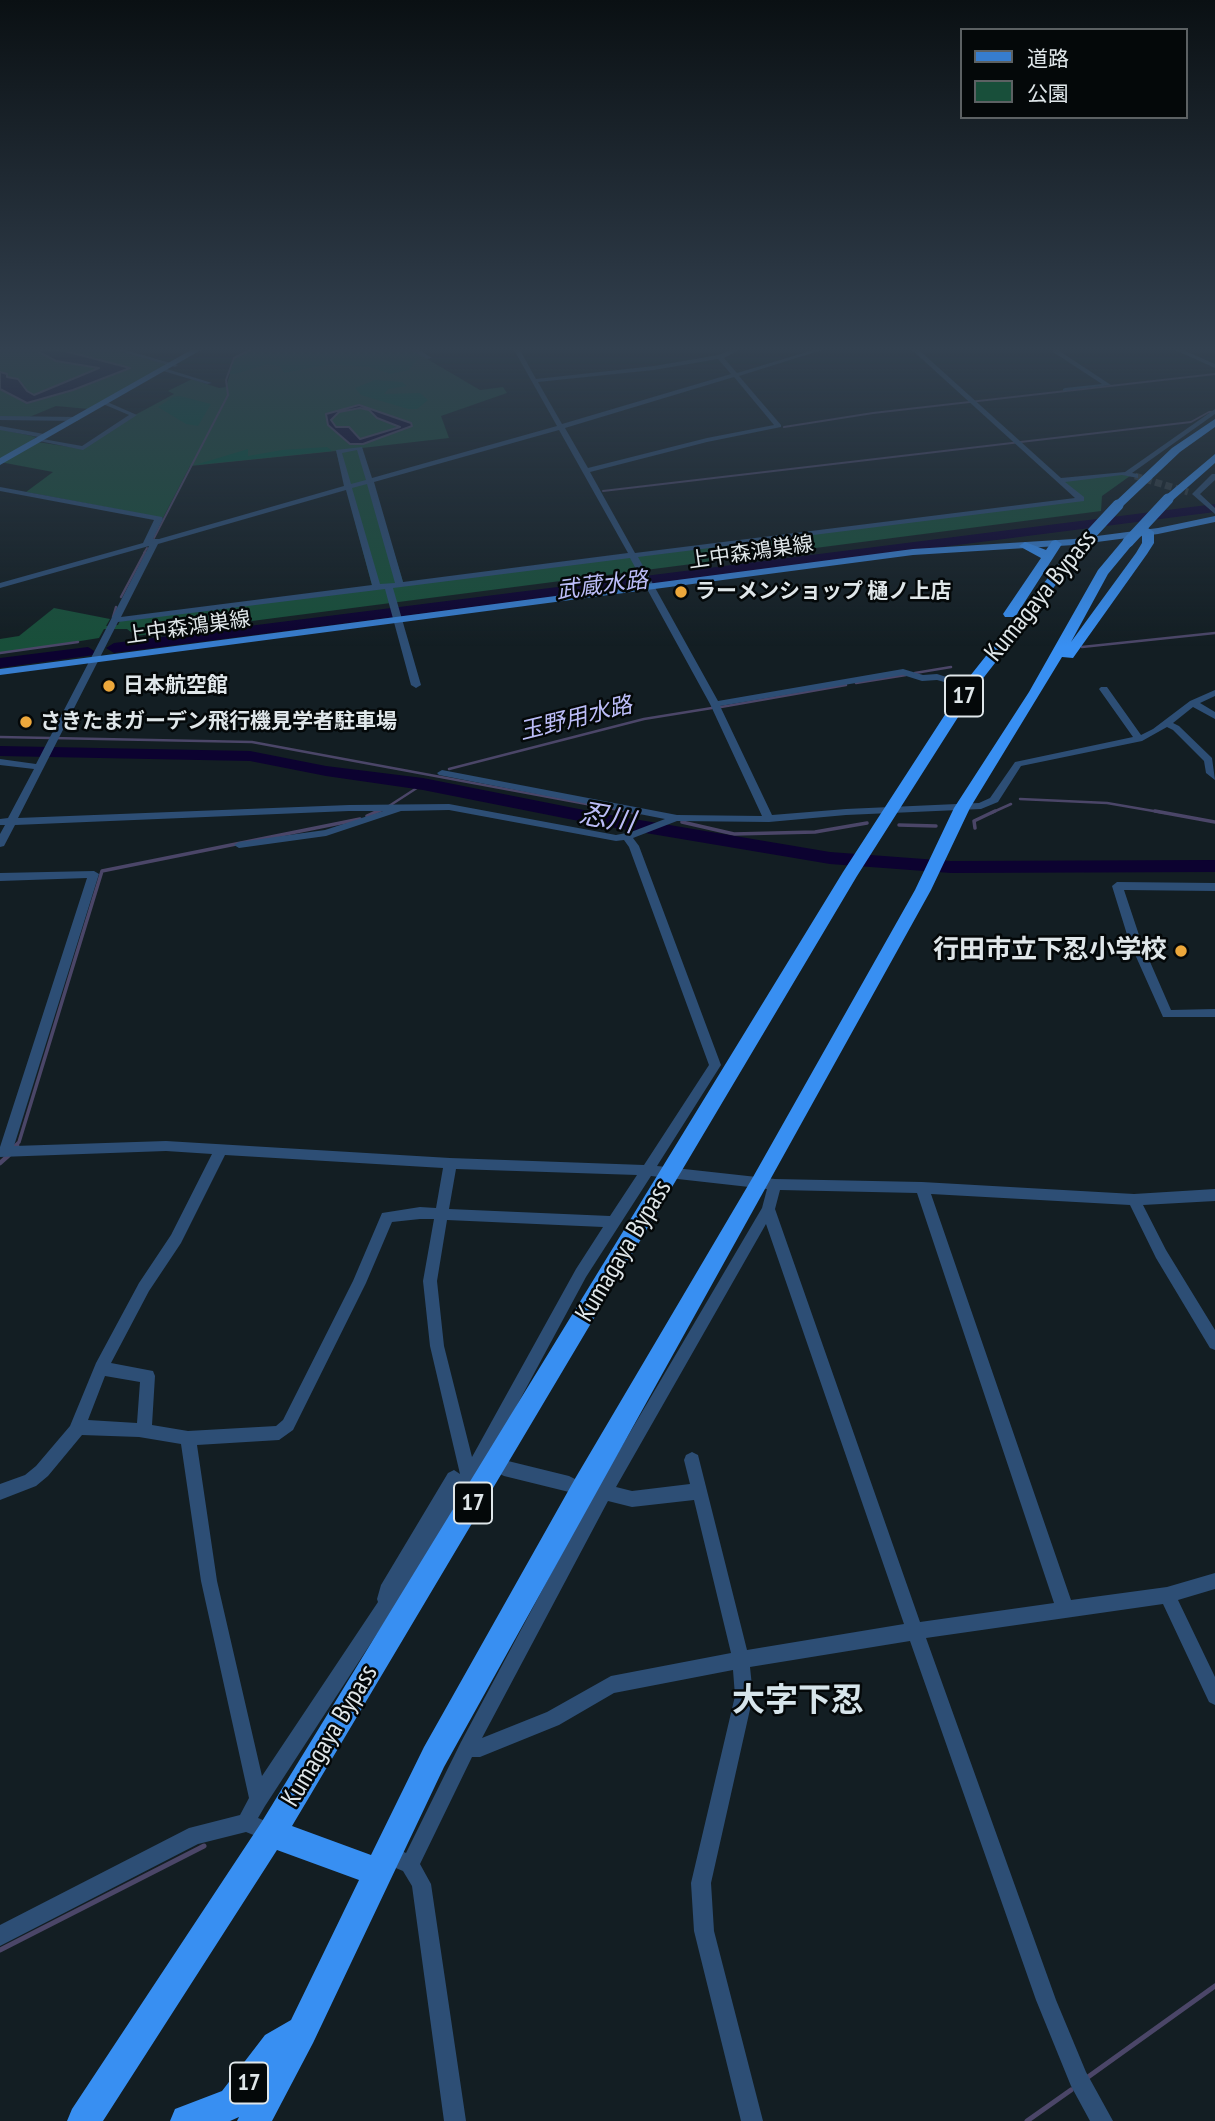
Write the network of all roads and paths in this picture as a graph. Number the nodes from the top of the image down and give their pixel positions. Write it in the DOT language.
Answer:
graph roads {
  1 [pos="22,449"];
  2 [pos="482,449"];
  3 [pos="573,449"];
  4 [pos="672,449"];
  5 [pos="1025,449"];
  6 [pos="1165,449"];
  7 [pos="1178,449"];
  8 [pos="1215,457"];
  9 [pos="0,462"];
  10 [pos="586,471"];
  11 [pos="1215,476"];
  12 [pos="370,480"];
  13 [pos="1059,480"];
  14 [pos="347,487"];
  15 [pos="0,489"];
  16 [pos="364,500"];
  17 [pos="1213,513"];
  18 [pos="1148,532"];
  19 [pos="152,542"];
  20 [pos="1056,544"];
  21 [pos="1026,546"];
  22 [pos="379,554"];
  23 [pos="633,555"];
  24 [pos="1046,556"];
  25 [pos="644,574"];
  26 [pos="400,584"];
  27 [pos="650,584"];
  28 [pos="0,586"];
  29 [pos="388,586"];
  30 [pos="377,588"];
  31 [pos="397,614"];
  32 [pos="116,620"];
  33 [pos="100,653"];
  34 [pos="0,672"];
  35 [pos="973,682"];
  36 [pos="416,685"];
  37 [pos="1104,689"];
  38 [pos="1035,692"];
  39 [pos="1215,693"];
  40 [pos="1194,703"];
  41 [pos="715,705"];
  42 [pos="1215,716"];
  43 [pos="1168,724"];
  44 [pos="1139,739"];
  45 [pos="0,762"];
  46 [pos="41,765"];
  47 [pos="442,773"];
  48 [pos="1215,777"];
  49 [pos="403,807"];
  50 [pos="962,808"];
  51 [pos="893,809"];
  52 [pos="676,818"];
  53 [pos="769,819"];
  54 [pos="13,821"];
  55 [pos="0,822"];
  56 [pos="663,822"];
  57 [pos="630,836"];
  58 [pos="0,844"];
  59 [pos="239,845"];
  60 [pos="865,853"];
  61 [pos="0,877"];
  62 [pos="849,877"];
  63 [pos="1215,887"];
  64 [pos="1215,1013"];
  65 [pos="222,1148"];
  66 [pos="3,1152"];
  67 [pos="450,1163"];
  68 [pos="659,1171"];
  69 [pos="768,1184"];
  70 [pos="922,1187"];
  71 [pos="1215,1195"];
  72 [pos="1134,1200"];
  73 [pos="768,1209"];
  74 [pos="441,1214"];
  75 [pos="615,1222"];
  76 [pos="1215,1343"];
  77 [pos="102,1367"];
  78 [pos="77,1427"];
  79 [pos="144,1430"];
  80 [pos="188,1438"];
  81 [pos="692,1460"];
  82 [pos="504,1468"];
  83 [pos="462,1478"];
  84 [pos="569,1484"];
  85 [pos="700,1491"];
  86 [pos="0,1492"];
  87 [pos="610,1494"];
  88 [pos="1215,1581"];
  89 [pos="1167,1595"];
  90 [pos="1065,1609"];
  91 [pos="916,1631"];
  92 [pos="741,1660"];
  93 [pos="1215,1696"];
  94 [pos="467,1748"];
  95 [pos="258,1799"];
  96 [pos="258,1828"];
  97 [pos="381,1863"];
  98 [pos="410,1864"];
  99 [pos="0,1936"];
  100 [pos="302,2032"];
  101 [pos="84,2121"];
  102 [pos="187,2121"];
  103 [pos="254,2121"];
  104 [pos="455,2121"];
  105 [pos="752,2121"];
  106 [pos="1102,2121"];
  1 -- 9 [label="main road"];
  2 -- 12 [label="street"];
  3 -- 10 [label="street"];
  4 -- 10 [label="street"];
  5 -- 13 [label="street"];
  6 -- 13 [label="street"];
  7 -- 35 [label="highway, Kumagaya Bypass / 17, bridge"];
  8 -- 38 [label="highway, Kumagaya Bypass / 17, bridge"];
  10 -- 23 [label="street"];
  11 -- 17 [label="street"];
  12 -- 14 [label="street"];
  12 -- 14 [label="street"];
  12 -- 16 [label="street"];
  13 -- 23 [label="street"];
  14 -- 16 [label="street"];
  14 -- 19 [label="street"];
  15 -- 19 [label="street"];
  16 -- 22 [label="street"];
  16 -- 22 [label="street"];
  17 -- 18 [label="main road, 上中森鴻巣線"];
  18 -- 20 [label="main road, 上中森鴻巣線"];
  18 -- 38 [label="highway, 17"];
  19 -- 28 [label="street"];
  19 -- 32 [label="street"];
  20 -- 21 [label="main road, 上中森鴻巣線"];
  20 -- 24 [label="highway, 17"];
  21 -- 24 [label="highway"];
  21 -- 27 [label="main road, 上中森鴻巣線"];
  22 -- 26 [label="street"];
  22 -- 30 [label="street"];
  23 -- 25 [label="street"];
  23 -- 26 [label="street"];
  24 -- 35 [label="highway, 17"];
  25 -- 27 [label="street"];
  26 -- 29 [label="street"];
  27 -- 31 [label="main road, 上中森鴻巣線"];
  27 -- 41 [label="street"];
  29 -- 30 [label="street"];
  29 -- 31 [label="street"];
  30 -- 32 [label="street"];
  31 -- 33 [label="main road, 上中森鴻巣線"];
  31 -- 36 [label="street"];
  32 -- 33 [label="street"];
  33 -- 34 [label="main road, 上中森鴻巣線"];
  33 -- 46 [label="street"];
  35 -- 41 [label="street"];
  35 -- 51 [label="highway, Kumagaya Bypass / 17"];
  37 -- 44 [label="street"];
  38 -- 50 [label="highway, Kumagaya Bypass / 17"];
  39 -- 40 [label="street"];
  40 -- 42 [label="street"];
  40 -- 43 [label="street"];
  41 -- 53 [label="street"];
  43 -- 44 [label="street"];
  43 -- 48 [label="street"];
  44 -- 50 [label="street"];
  45 -- 46 [label="street"];
  46 -- 54 [label="street"];
  47 -- 52 [label="street"];
  49 -- 54 [label="street"];
  49 -- 57 [label="street"];
  49 -- 59 [label="street"];
  50 -- 51 [label="street"];
  50 -- 69 [label="highway, Kumagaya Bypass / 17"];
  51 -- 53 [label="street"];
  51 -- 60 [label="highway, Kumagaya Bypass / 17"];
  52 -- 53 [label="street"];
  52 -- 56 [label="street"];
  54 -- 55 [label="street"];
  54 -- 58 [label="street"];
  56 -- 57 [label="street"];
  57 -- 68 [label="street"];
  60 -- 62 [label="highway, Kumagaya Bypass / 17"];
  61 -- 66 [label="street"];
  62 -- 68 [label="highway, Kumagaya Bypass / 17"];
  63 -- 64 [label="street"];
  65 -- 66 [label="street"];
  65 -- 67 [label="street"];
  65 -- 77 [label="street"];
  67 -- 68 [label="street"];
  67 -- 74 [label="street"];
  68 -- 69 [label="street"];
  68 -- 75 [label="street"];
  68 -- 96 [label="highway, Kumagaya Bypass / 17"];
  69 -- 70 [label="street"];
  69 -- 73 [label="street"];
  69 -- 97 [label="highway, Kumagaya Bypass / 17"];
  70 -- 72 [label="street"];
  70 -- 90 [label="street"];
  71 -- 72 [label="street"];
  72 -- 76 [label="street"];
  73 -- 91 [label="street"];
  73 -- 94 [label="street"];
  74 -- 75 [label="street"];
  74 -- 80 [label="street"];
  74 -- 83 [label="street"];
  75 -- 83 [label="street"];
  77 -- 78 [label="street"];
  77 -- 79 [label="street"];
  78 -- 79 [label="street"];
  78 -- 86 [label="street"];
  79 -- 80 [label="street"];
  80 -- 95 [label="street"];
  81 -- 85 [label="street"];
  82 -- 84 [label="street"];
  83 -- 95 [label="street"];
  85 -- 87 [label="street"];
  85 -- 92 [label="street"];
  88 -- 89 [label="street"];
  89 -- 90 [label="street"];
  89 -- 93 [label="street"];
  90 -- 91 [label="street"];
  91 -- 92 [label="street"];
  91 -- 106 [label="street"];
  92 -- 94 [label="street"];
  92 -- 105 [label="street"];
  94 -- 98 [label="street"];
  95 -- 96 [label="street"];
  96 -- 97 [label="highway"];
  96 -- 99 [label="street"];
  96 -- 101 [label="highway, Kumagaya Bypass / 17"];
  97 -- 98 [label="street"];
  97 -- 100 [label="highway, Kumagaya Bypass / 17"];
  98 -- 104 [label="street"];
  100 -- 102 [label="highway, 17"];
  100 -- 103 [label="highway, Kumagaya Bypass / 17"];
}
